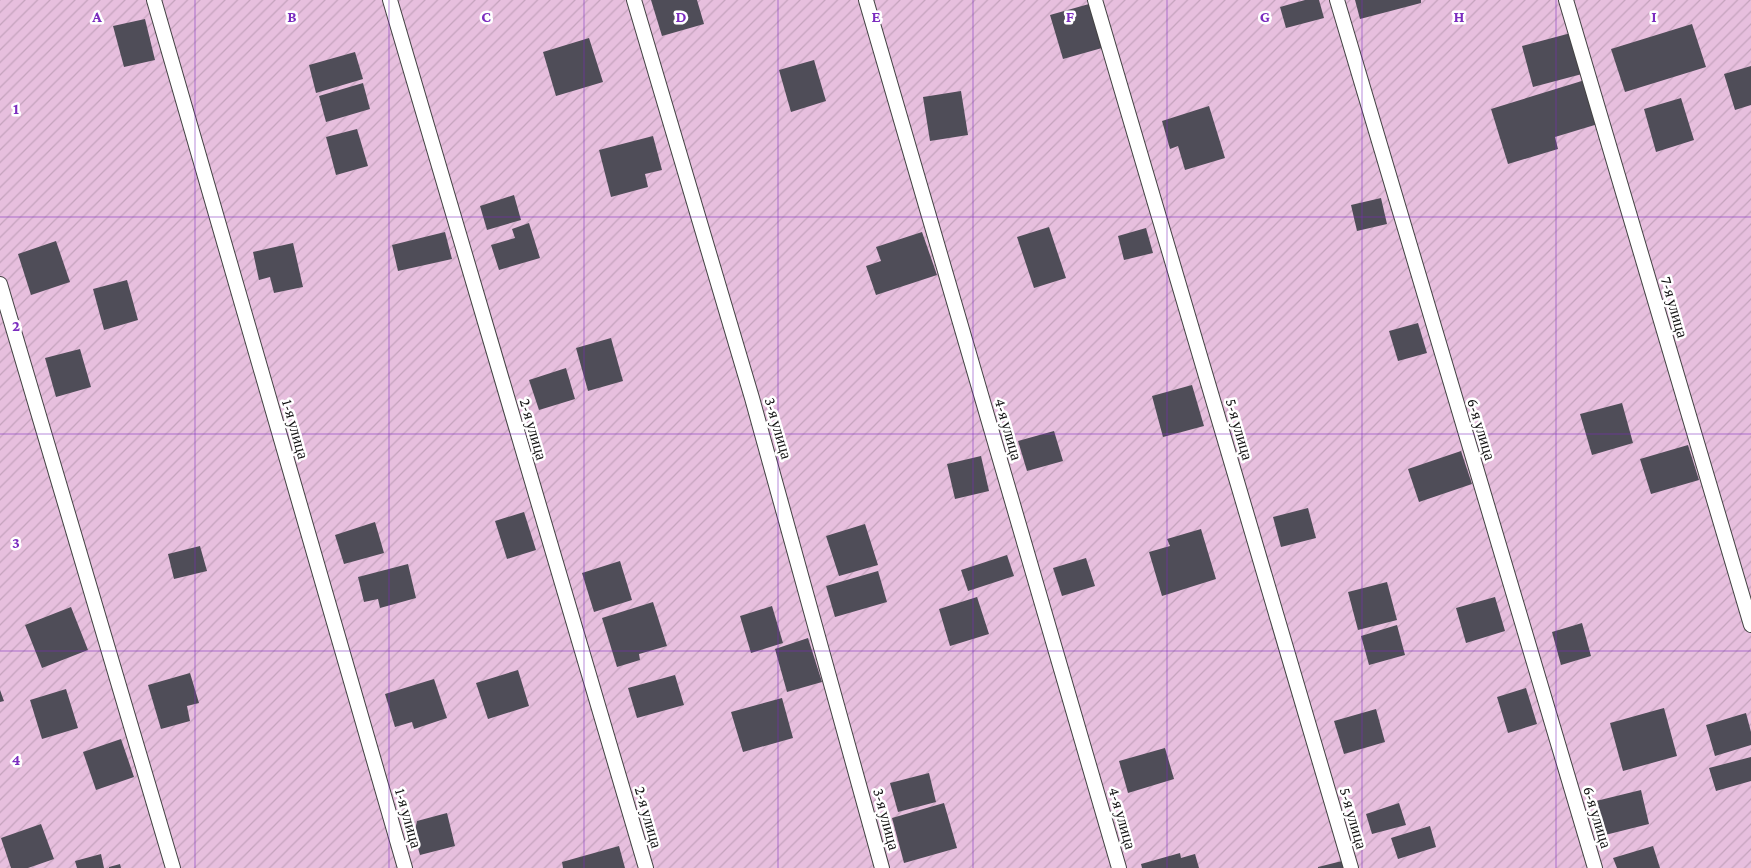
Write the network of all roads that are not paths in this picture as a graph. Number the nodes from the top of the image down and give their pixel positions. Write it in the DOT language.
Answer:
graph roads {
  1 [pos="154,0"];
  2 [pos="390,0"];
  3 [pos="634,0"];
  4 [pos="866,0"];
  5 [pos="1096,0"];
  6 [pos="1336,0"];
  7 [pos="1566,0"];
  8 [pos="0,284"];
  9 [pos="1751,625"];
  10 [pos="173,868"];
  11 [pos="406,868"];
  12 [pos="646,868"];
  13 [pos="882,868"];
  14 [pos="1119,868"];
  15 [pos="1351,868"];
  16 [pos="1595,868"];
  1 -- 11 [label="lane, 1-я улица"];
  2 -- 12 [label="lane, 2-я улица"];
  3 -- 13 [label="lane, 3-я улица"];
  4 -- 14 [label="lane, 4-я улица"];
  5 -- 15 [label="lane, 5-я улица"];
  6 -- 16 [label="lane, 6-я улица"];
  7 -- 9 [label="lane, 7-я улица"];
  8 -- 10 [label="lane"];
}
